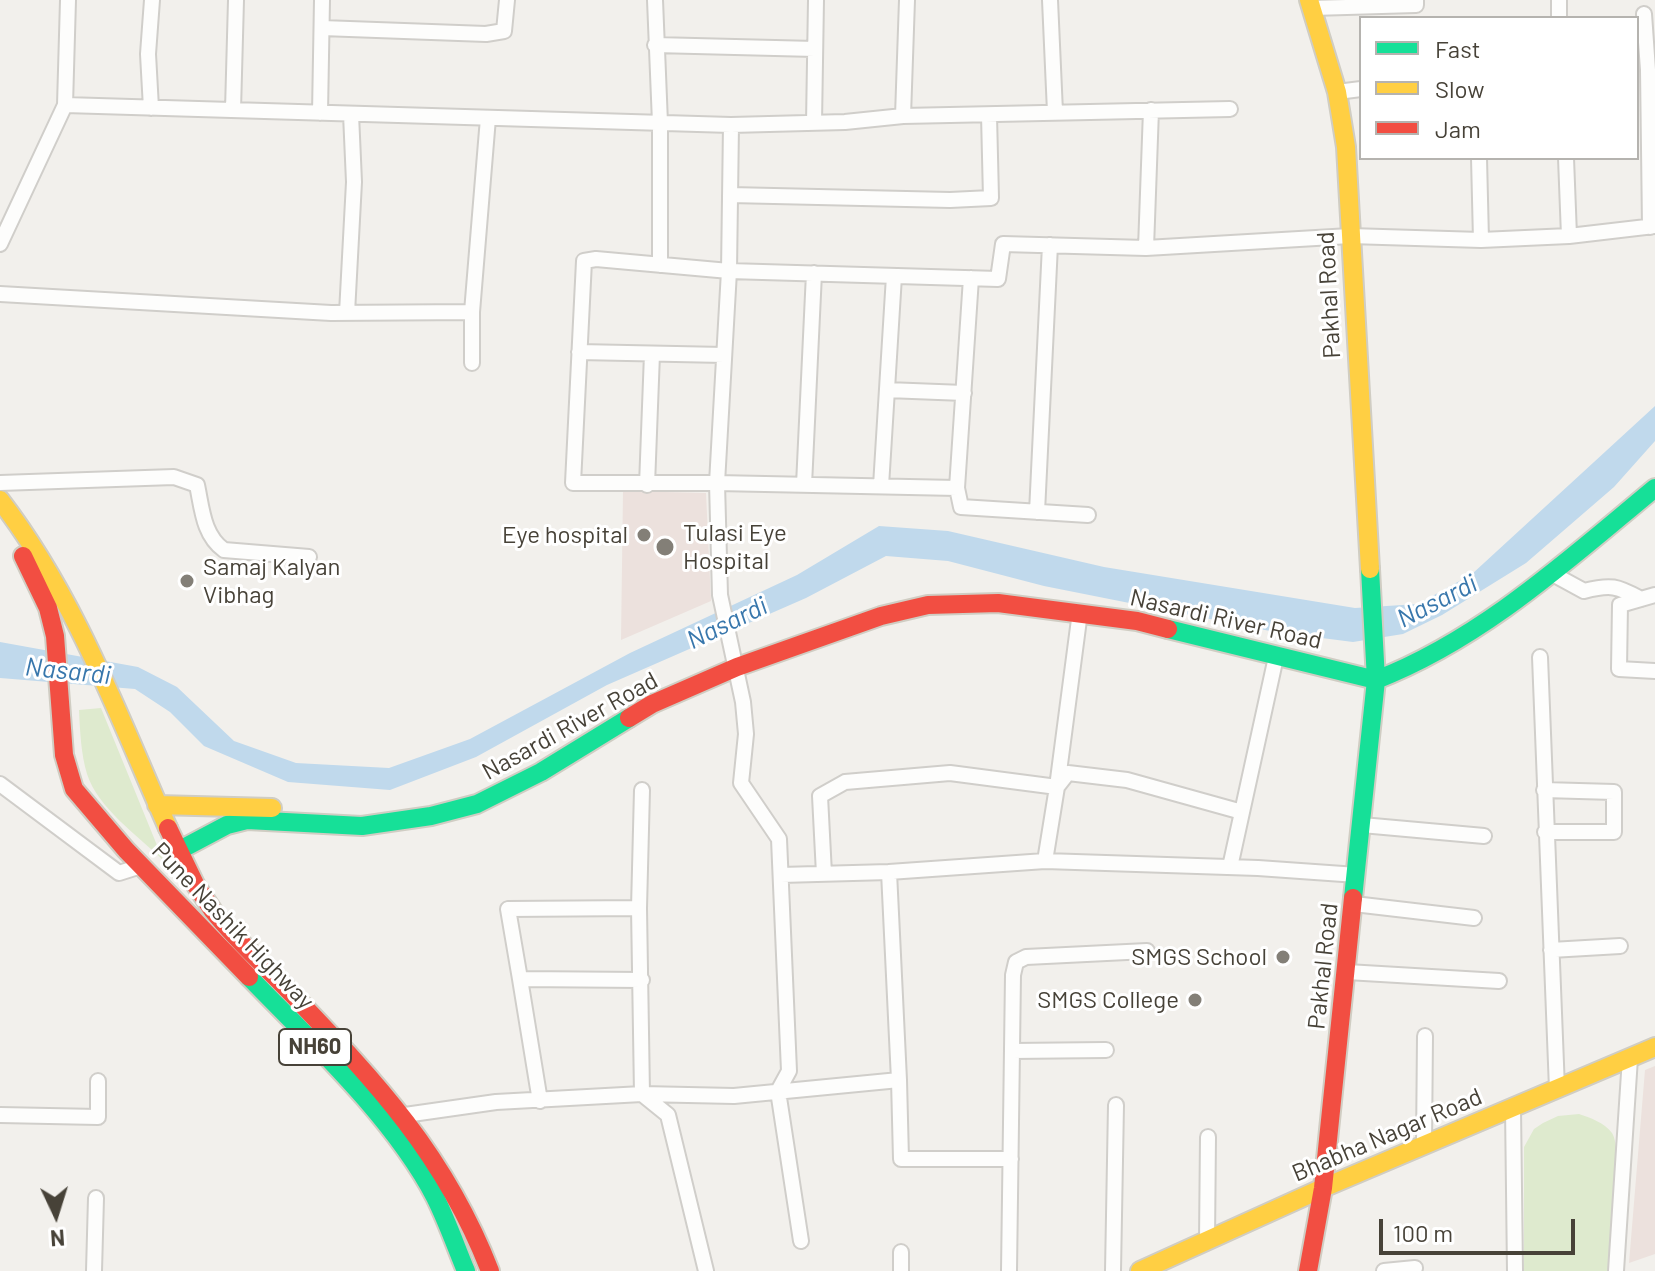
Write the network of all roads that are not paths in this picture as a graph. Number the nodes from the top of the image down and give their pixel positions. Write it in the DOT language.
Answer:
graph roads {
  1 [pos="68,0"];
  2 [pos="152,0"];
  3 [pos="236,0"];
  4 [pos="322,0"];
  5 [pos="507,0"];
  6 [pos="655,0"];
  7 [pos="816,0"];
  8 [pos="907,0"];
  9 [pos="1050,0"];
  10 [pos="1416,0"];
  11 [pos="1311,4"];
  12 [pos="1644,14"];
  13 [pos="322,28"];
  14 [pos="655,45"];
  15 [pos="815,49"];
  16 [pos="1647,70"];
  17 [pos="1359,89"];
  18 [pos="1337,92"];
  19 [pos="65,105"];
  20 [pos="151,108"];
  21 [pos="1230,109"];
  22 [pos="233,110"];
  23 [pos="1151,110"];
  24 [pos="1055,112"];
  25 [pos="320,113"];
  26 [pos="351,114"];
  27 [pos="989,115"];
  28 [pos="903,116"];
  29 [pos="488,118"];
  30 [pos="660,123"];
  31 [pos="814,123"];
  32 [pos="731,125"];
  33 [pos="1479,160"];
  34 [pos="1566,160"];
  35 [pos="730,195"];
  36 [pos="1653,226"];
  37 [pos="1350,236"];
  38 [pos="1569,236"];
  39 [pos="1481,240"];
  40 [pos="0,244"];
  41 [pos="1050,245"];
  42 [pos="1146,248"];
  43 [pos="660,265"];
  44 [pos="729,271"];
  45 [pos="814,273"];
  46 [pos="894,276"];
  47 [pos="971,278"];
  48 [pos="0,294"];
  49 [pos="472,312"];
  50 [pos="347,313"];
  51 [pos="579,352"];
  52 [pos="652,354"];
  53 [pos="724,355"];
  54 [pos="472,363"];
  55 [pos="887,390"];
  56 [pos="964,393"];
  57 [pos="0,483"];
  58 [pos="717,483"];
  59 [pos="647,485"];
  60 [pos="804,485"];
  61 [pos="881,486"];
  62 [pos="957,488"];
  63 [pos="1655,488"];
  64 [pos="0,500"];
  65 [pos="1037,512"];
  66 [pos="1088,515"];
  67 [pos="0,525"];
  68 [pos="309,557"];
  69 [pos="1551,573"];
  70 [pos="1648,597"];
  71 [pos="1080,612"];
  72 [pos="1276,657"];
  73 [pos="1540,657"];
  74 [pos="734,659"];
  75 [pos="1655,671"];
  76 [pos="1376,672"];
  77 [pos="0,784"];
  78 [pos="1057,787"];
  79 [pos="642,790"];
  80 [pos="1544,790"];
  81 [pos="157,805"];
  82 [pos="1242,812"];
  83 [pos="391,822"];
  84 [pos="1362,825"];
  85 [pos="1545,832"];
  86 [pos="1484,836"];
  87 [pos="178,851"];
  88 [pos="1045,861"];
  89 [pos="141,866"];
  90 [pos="1230,867"];
  91 [pos="889,872"];
  92 [pos="824,874"];
  93 [pos="781,875"];
  94 [pos="1357,875"];
  95 [pos="1354,904"];
  96 [pos="639,908"];
  97 [pos="1474,918"];
  98 [pos="1620,946"];
  99 [pos="1551,950"];
  100 [pos="1147,951"];
  101 [pos="1347,972"];
  102 [pos="520,979"];
  103 [pos="642,980"];
  104 [pos="1499,981"];
  105 [pos="1425,1036"];
  106 [pos="1655,1047"];
  107 [pos="1106,1050"];
  108 [pos="1012,1051"];
  109 [pos="1630,1058"];
  110 [pos="899,1080"];
  111 [pos="98,1081"];
  112 [pos="1557,1089"];
  113 [pos="778,1091"];
  114 [pos="642,1094"];
  115 [pos="540,1101"];
  116 [pos="1116,1105"];
  117 [pos="1513,1108"];
  118 [pos="403,1114"];
  119 [pos="0,1115"];
  120 [pos="383,1123"];
  121 [pos="1208,1137"];
  122 [pos="1424,1145"];
  123 [pos="1011,1159"];
  124 [pos="1323,1188"];
  125 [pos="96,1198"];
  126 [pos="1207,1240"];
  127 [pos="801,1241"];
  128 [pos="901,1252"];
  129 [pos="1415,1268"];
  130 [pos="94,1271"];
  131 [pos="466,1271"];
  132 [pos="490,1271"];
  133 [pos="706,1271"];
  134 [pos="901,1271"];
  135 [pos="1009,1271"];
  136 [pos="1113,1271"];
  137 [pos="1140,1271"];
  138 [pos="1308,1271"];
  139 [pos="1384,1271"];
  140 [pos="1515,1271"];
  141 [pos="1616,1271"];
  1 -- 19 [label="street"];
  2 -- 20 [label="street"];
  3 -- 22 [label="street"];
  4 -- 13 [label="street"];
  5 -- 13 [label="street"];
  6 -- 14 [label="street"];
  7 -- 15 [label="street"];
  8 -- 28 [label="street"];
  9 -- 24 [label="street"];
  10 -- 11 [label="street"];
  11 -- 18 [label="main road, Pakhal Road"];
  12 -- 16 [label="street"];
  13 -- 25 [label="street"];
  14 -- 15 [label="street"];
  14 -- 30 [label="street"];
  15 -- 31 [label="street"];
  16 -- 36 [label="street"];
  17 -- 18 [label="street"];
  18 -- 37 [label="main road, Pakhal Road"];
  19 -- 20 [label="street"];
  19 -- 40 [label="street"];
  20 -- 22 [label="street"];
  21 -- 23 [label="street"];
  22 -- 25 [label="street"];
  23 -- 24 [label="street"];
  23 -- 42 [label="street"];
  24 -- 27 [label="street"];
  25 -- 26 [label="street"];
  26 -- 29 [label="street"];
  26 -- 50 [label="street"];
  27 -- 28 [label="street"];
  27 -- 35 [label="street"];
  28 -- 31 [label="street"];
  29 -- 30 [label="street"];
  29 -- 49 [label="street"];
  30 -- 32 [label="street"];
  30 -- 43 [label="street"];
  31 -- 32 [label="street"];
  32 -- 35 [label="street"];
  33 -- 39 [label="street"];
  34 -- 38 [label="street"];
  35 -- 44 [label="street"];
  36 -- 38 [label="street"];
  37 -- 39 [label="street"];
  37 -- 42 [label="street"];
  37 -- 76 [label="main road, Pakhal Road"];
  38 -- 39 [label="street"];
  41 -- 42 [label="street"];
  41 -- 47 [label="street"];
  41 -- 65 [label="street"];
  43 -- 44 [label="street"];
  43 -- 51 [label="street"];
  44 -- 45 [label="street"];
  44 -- 53 [label="street"];
  45 -- 46 [label="street"];
  45 -- 60 [label="street"];
  46 -- 47 [label="street"];
  46 -- 55 [label="street"];
  47 -- 56 [label="street"];
  48 -- 50 [label="street"];
  49 -- 50 [label="street"];
  49 -- 54 [label="street"];
  51 -- 52 [label="street"];
  51 -- 59 [label="street"];
  52 -- 53 [label="street"];
  52 -- 59 [label="street"];
  53 -- 58 [label="street"];
  55 -- 56 [label="street"];
  55 -- 61 [label="street"];
  56 -- 62 [label="street"];
  57 -- 68 [label="street"];
  58 -- 59 [label="street"];
  58 -- 60 [label="street"];
  58 -- 74 [label="street"];
  60 -- 61 [label="street"];
  61 -- 62 [label="street"];
  62 -- 65 [label="street"];
  63 -- 69 [label="main road"];
  64 -- 81 [label="main road, NH60"];
  65 -- 66 [label="street"];
  67 -- 89 [label="main road, Pune Nashik Highway / NH60"];
  69 -- 70 [label="street"];
  69 -- 76 [label="main road"];
  70 -- 75 [label="street"];
  71 -- 72 [label="main road, Nasardi River Road"];
  71 -- 74 [label="main road, Nasardi River Road"];
  71 -- 78 [label="street"];
  72 -- 76 [label="main road, Nasardi River Road"];
  72 -- 82 [label="street"];
  73 -- 80 [label="street"];
  74 -- 83 [label="main road, Nasardi River Road"];
  74 -- 93 [label="street"];
  76 -- 84 [label="main road, Pakhal Road"];
  77 -- 89 [label="street"];
  78 -- 82 [label="street"];
  78 -- 88 [label="street"];
  78 -- 92 [label="street"];
  79 -- 96 [label="street"];
  80 -- 85 [label="street"];
  80 -- 85 [label="street"];
  81 -- 83 [label="main road"];
  81 -- 87 [label="main road, NH60"];
  82 -- 90 [label="street"];
  83 -- 87 [label="main road, Nasardi River Road"];
  84 -- 86 [label="street"];
  84 -- 94 [label="main road, Pakhal Road"];
  85 -- 99 [label="street"];
  87 -- 118 [label="main road, NH60"];
  88 -- 90 [label="street"];
  88 -- 91 [label="street"];
  89 -- 120 [label="main road, Pune Nashik Highway / NH60"];
  90 -- 94 [label="street"];
  91 -- 92 [label="street"];
  91 -- 110 [label="street"];
  92 -- 93 [label="street"];
  93 -- 113 [label="street"];
  94 -- 95 [label="main road, Pakhal Road"];
  95 -- 97 [label="street"];
  95 -- 101 [label="main road, Pakhal Road"];
  96 -- 102 [label="street"];
  96 -- 103 [label="street"];
  98 -- 99 [label="street"];
  99 -- 112 [label="street"];
  100 -- 108 [label="street"];
  101 -- 104 [label="street"];
  101 -- 124 [label="main road, Pakhal Road"];
  102 -- 103 [label="street"];
  102 -- 115 [label="street"];
  103 -- 114 [label="street"];
  105 -- 122 [label="street"];
  106 -- 109 [label="main road, Bhabha Nagar Road"];
  107 -- 108 [label="street"];
  108 -- 123 [label="street"];
  109 -- 112 [label="main road, Bhabha Nagar Road"];
  109 -- 141 [label="street"];
  110 -- 113 [label="street"];
  110 -- 123 [label="street"];
  111 -- 119 [label="street"];
  112 -- 117 [label="main road, Bhabha Nagar Road"];
  113 -- 114 [label="street"];
  113 -- 127 [label="street"];
  114 -- 115 [label="street"];
  114 -- 133 [label="street"];
  115 -- 118 [label="street"];
  116 -- 136 [label="street"];
  117 -- 122 [label="main road, Bhabha Nagar Road"];
  117 -- 140 [label="street"];
  118 -- 120 [label="street"];
  118 -- 132 [label="main road, NH60"];
  120 -- 131 [label="main road, Pune Nashik Highway / NH60"];
  121 -- 126 [label="street"];
  122 -- 124 [label="main road, Bhabha Nagar Road"];
  123 -- 135 [label="street"];
  124 -- 126 [label="main road, Bhabha Nagar Road"];
  124 -- 138 [label="main road, Pakhal Road"];
  125 -- 130 [label="street"];
  126 -- 137 [label="main road, Bhabha Nagar Road"];
  128 -- 134 [label="street"];
  129 -- 139 [label="street"];
}
